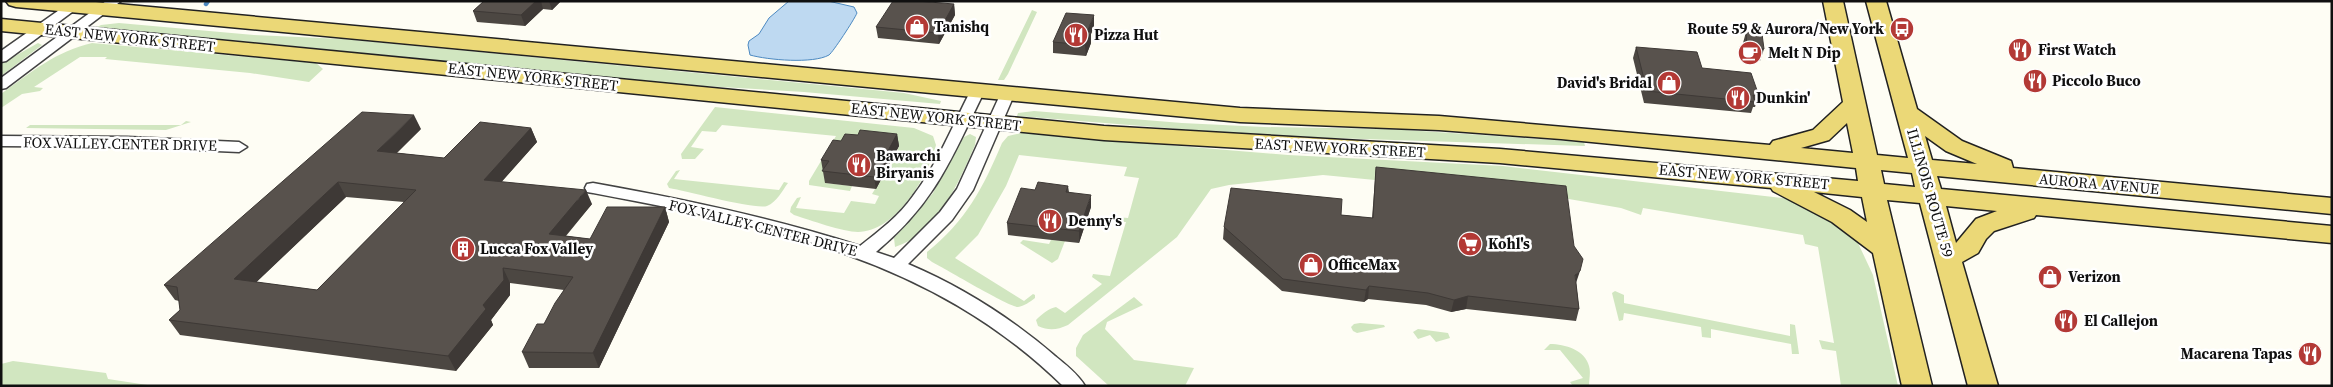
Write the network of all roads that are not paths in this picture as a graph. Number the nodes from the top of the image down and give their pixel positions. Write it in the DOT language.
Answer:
graph roads {
  1 [pos="16,1"];
  2 [pos="1833,1"];
  3 [pos="1876,1"];
  4 [pos="77,4"];
  5 [pos="110,5"];
  6 [pos="1,25"];
  7 [pos="43,29"];
  8 [pos="74,33"];
  9 [pos="1,58"];
  10 [pos="1,85"];
  11 [pos="977,92"];
  12 [pos="1007,95"];
  13 [pos="1854,104"];
  14 [pos="1907,112"];
  15 [pos="962,119"];
  16 [pos="995,122"];
  17 [pos="1,141"];
  18 [pos="239,147"];
  19 [pos="1764,151"];
  20 [pos="1866,160"];
  21 [pos="1921,166"];
  22 [pos="2029,178"];
  23 [pos="1768,180"];
  24 [pos="593,188"];
  25 [pos="1872,189"];
  26 [pos="1930,196"];
  27 [pos="2332,206"];
  28 [pos="2041,207"];
  29 [pos="2332,234"];
  30 [pos="1885,249"];
  31 [pos="863,253"];
  32 [pos="1948,258"];
  33 [pos="897,266"];
  34 [pos="1075,386"];
  35 [pos="1917,386"];
  36 [pos="1983,386"];
  1 -- 4 [label="main road, EAST NEW YORK STREET"];
  2 -- 13 [label="main road"];
  3 -- 14 [label="main road, ILLINOIS ROUTE 59"];
  4 -- 5 [label="main road, EAST NEW YORK STREET"];
  4 -- 7 [label="street"];
  5 -- 8 [label="street"];
  5 -- 11 [label="main road, EAST NEW YORK STREET"];
  6 -- 7 [label="main road, EAST NEW YORK STREET"];
  7 -- 8 [label="main road, EAST NEW YORK STREET"];
  7 -- 9 [label="street"];
  8 -- 10 [label="street"];
  8 -- 15 [label="main road, EAST NEW YORK STREET"];
  11 -- 12 [label="main road, EAST NEW YORK STREET"];
  11 -- 15 [label="street"];
  12 -- 16 [label="street"];
  12 -- 19 [label="main road, EAST NEW YORK STREET"];
  13 -- 19 [label="main road"];
  13 -- 20 [label="main road"];
  14 -- 21 [label="main road, ILLINOIS ROUTE 59"];
  14 -- 22 [label="main road"];
  15 -- 16 [label="main road, EAST NEW YORK STREET"];
  15 -- 31 [label="street"];
  16 -- 23 [label="main road, EAST NEW YORK STREET"];
  16 -- 33 [label="street"];
  17 -- 18 [label="street, FOX VALLEY CENTER DRIVE"];
  19 -- 20 [label="main road, EAST NEW YORK STREET"];
  20 -- 21 [label="main road, AURORA AVENUE"];
  20 -- 25 [label="main road"];
  21 -- 22 [label="main road, AURORA AVENUE"];
  21 -- 26 [label="main road, ILLINOIS ROUTE 59"];
  22 -- 27 [label="main road, AURORA AVENUE"];
  23 -- 25 [label="main road, EAST NEW YORK STREET"];
  23 -- 30 [label="main road"];
  24 -- 31 [label="street, FOX VALLEY CENTER DRIVE"];
  25 -- 26 [label="main road, AURORA AVENUE"];
  25 -- 30 [label="main road"];
  26 -- 28 [label="main road, AURORA AVENUE"];
  26 -- 32 [label="main road, ILLINOIS ROUTE 59"];
  28 -- 29 [label="main road, AURORA AVENUE"];
  28 -- 32 [label="main road"];
  30 -- 35 [label="main road"];
  31 -- 33 [label="street, FOX VALLEY CENTER DRIVE"];
  32 -- 36 [label="main road, ILLINOIS ROUTE 59"];
  33 -- 34 [label="street, FOX VALLEY CENTER DRIVE"];
}
